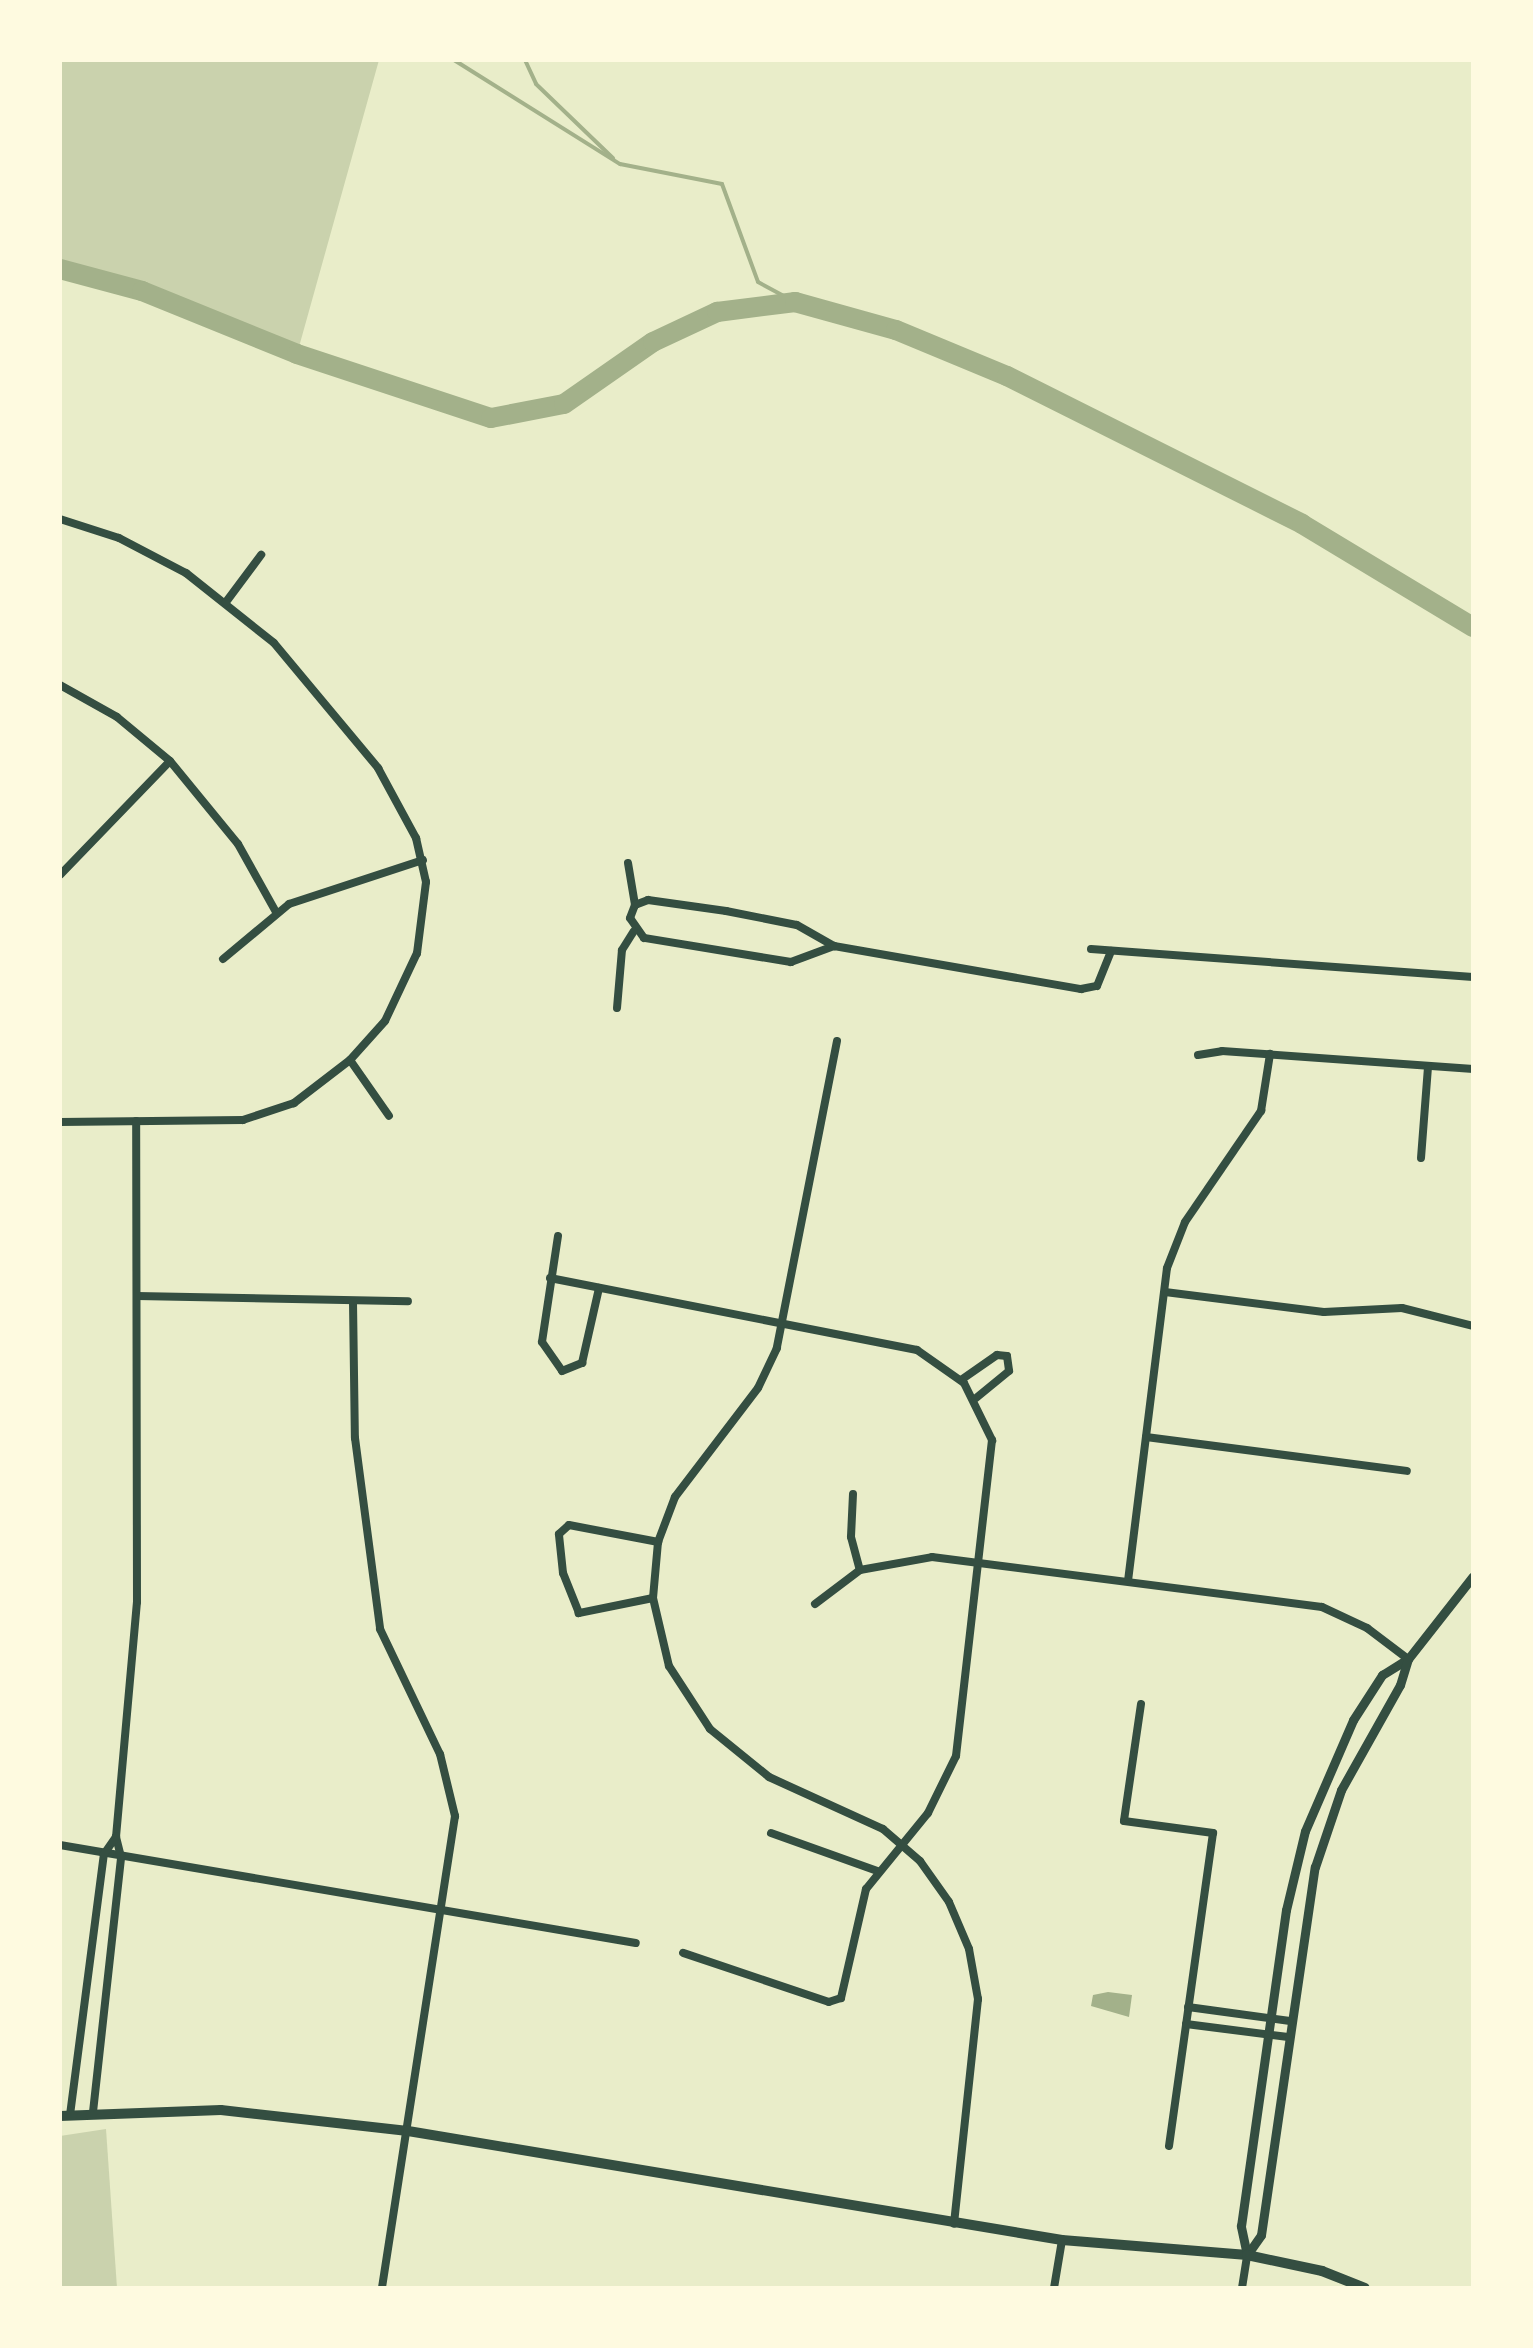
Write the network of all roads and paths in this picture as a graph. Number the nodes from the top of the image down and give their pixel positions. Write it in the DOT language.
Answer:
graph roads {
  1 [pos="60,519"];
  2 [pos="261,555"];
  3 [pos="226,602"];
  4 [pos="60,686"];
  5 [pos="170,762"];
  6 [pos="424,860"];
  7 [pos="628,863"];
  8 [pos="60,874"];
  9 [pos="635,906"];
  10 [pos="276,912"];
  11 [pos="634,932"];
  12 [pos="834,946"];
  13 [pos="1091,949"];
  14 [pos="1111,950"];
  15 [pos="223,959"];
  16 [pos="1473,977"];
  17 [pos="618,1008"];
  18 [pos="837,1041"];
  19 [pos="1270,1054"];
  20 [pos="1198,1055"];
  21 [pos="350,1060"];
  22 [pos="1428,1066"];
  23 [pos="1473,1069"];
  24 [pos="389,1116"];
  25 [pos="136,1121"];
  26 [pos="60,1122"];
  27 [pos="1422,1158"];
  28 [pos="558,1236"];
  29 [pos="550,1278"];
  30 [pos="599,1288"];
  31 [pos="1164,1292"];
  32 [pos="137,1296"];
  33 [pos="353,1302"];
  34 [pos="408,1302"];
  35 [pos="784,1322"];
  36 [pos="1473,1326"];
  37 [pos="961,1380"];
  38 [pos="976,1398"];
  39 [pos="1146,1437"];
  40 [pos="1407,1471"];
  41 [pos="853,1494"];
  42 [pos="658,1542"];
  43 [pos="983,1563"];
  44 [pos="860,1570"];
  45 [pos="1473,1576"];
  46 [pos="1128,1581"];
  47 [pos="653,1598"];
  48 [pos="814,1604"];
  49 [pos="1408,1659"];
  50 [pos="1141,1704"];
  51 [pos="772,1833"];
  52 [pos="116,1838"];
  53 [pos="60,1844"];
  54 [pos="904,1846"];
  55 [pos="104,1854"];
  56 [pos="121,1857"];
  57 [pos="877,1871"];
  58 [pos="444,1910"];
  59 [pos="636,1943"];
  60 [pos="683,1953"];
  61 [pos="1188,2007"];
  62 [pos="1271,2018"];
  63 [pos="1290,2021"];
  64 [pos="1186,2024"];
  65 [pos="1268,2034"];
  66 [pos="1288,2037"];
  67 [pos="93,2112"];
  68 [pos="65,2116"];
  69 [pos="408,2131"];
  70 [pos="1168,2146"];
  71 [pos="954,2224"];
  72 [pos="1062,2240"];
  73 [pos="1247,2255"];
  74 [pos="382,2288"];
  75 [pos="1054,2288"];
  76 [pos="1242,2288"];
  77 [pos="1365,2288"];
  1 -- 3 [label="street"];
  2 -- 3 [label="street"];
  3 -- 6 [label="street"];
  4 -- 5 [label="street"];
  5 -- 8 [label="street"];
  5 -- 10 [label="street"];
  6 -- 10 [label="street"];
  6 -- 21 [label="street"];
  7 -- 9 [label="street"];
  9 -- 11 [label="street"];
  9 -- 12 [label="street"];
  10 -- 15 [label="street"];
  11 -- 12 [label="street"];
  11 -- 17 [label="street"];
  12 -- 14 [label="street"];
  13 -- 14 [label="street"];
  14 -- 16 [label="street"];
  18 -- 35 [label="street"];
  19 -- 20 [label="street"];
  19 -- 22 [label="street"];
  19 -- 31 [label="street"];
  21 -- 24 [label="street"];
  21 -- 25 [label="street"];
  22 -- 23 [label="street"];
  22 -- 27 [label="street"];
  25 -- 26 [label="street"];
  25 -- 32 [label="street"];
  28 -- 29 [label="street"];
  29 -- 30 [label="street"];
  29 -- 30 [label="street"];
  30 -- 35 [label="street"];
  31 -- 36 [label="street"];
  31 -- 39 [label="street"];
  32 -- 33 [label="street"];
  32 -- 52 [label="street"];
  33 -- 34 [label="street"];
  33 -- 58 [label="street"];
  35 -- 37 [label="street"];
  35 -- 42 [label="street"];
  37 -- 38 [label="street"];
  37 -- 38 [label="street"];
  38 -- 43 [label="street"];
  39 -- 40 [label="street"];
  39 -- 46 [label="street"];
  41 -- 44 [label="street"];
  42 -- 47 [label="street"];
  42 -- 47 [label="street"];
  43 -- 44 [label="street"];
  43 -- 46 [label="street"];
  43 -- 54 [label="street"];
  44 -- 48 [label="street"];
  45 -- 49 [label="street"];
  46 -- 49 [label="street"];
  47 -- 54 [label="street"];
  49 -- 62 [label="street"];
  49 -- 63 [label="street"];
  50 -- 61 [label="street"];
  51 -- 57 [label="street"];
  52 -- 55 [label="street"];
  52 -- 56 [label="street"];
  53 -- 55 [label="street"];
  54 -- 57 [label="street"];
  54 -- 71 [label="street"];
  55 -- 56 [label="street"];
  55 -- 68 [label="street"];
  56 -- 58 [label="street"];
  56 -- 67 [label="street"];
  57 -- 60 [label="street"];
  58 -- 59 [label="street"];
  58 -- 69 [label="street"];
  61 -- 62 [label="street"];
  61 -- 64 [label="street"];
  62 -- 63 [label="street"];
  62 -- 65 [label="street"];
  63 -- 66 [label="street"];
  64 -- 65 [label="street"];
  64 -- 70 [label="street"];
  65 -- 66 [label="street"];
  65 -- 73 [label="street"];
  66 -- 73 [label="street"];
  67 -- 68 [label="main road"];
  67 -- 69 [label="main road"];
  69 -- 71 [label="main road"];
  69 -- 74 [label="street"];
  71 -- 72 [label="main road"];
  72 -- 73 [label="main road"];
  72 -- 75 [label="street"];
  73 -- 76 [label="street"];
  73 -- 77 [label="main road"];
}
